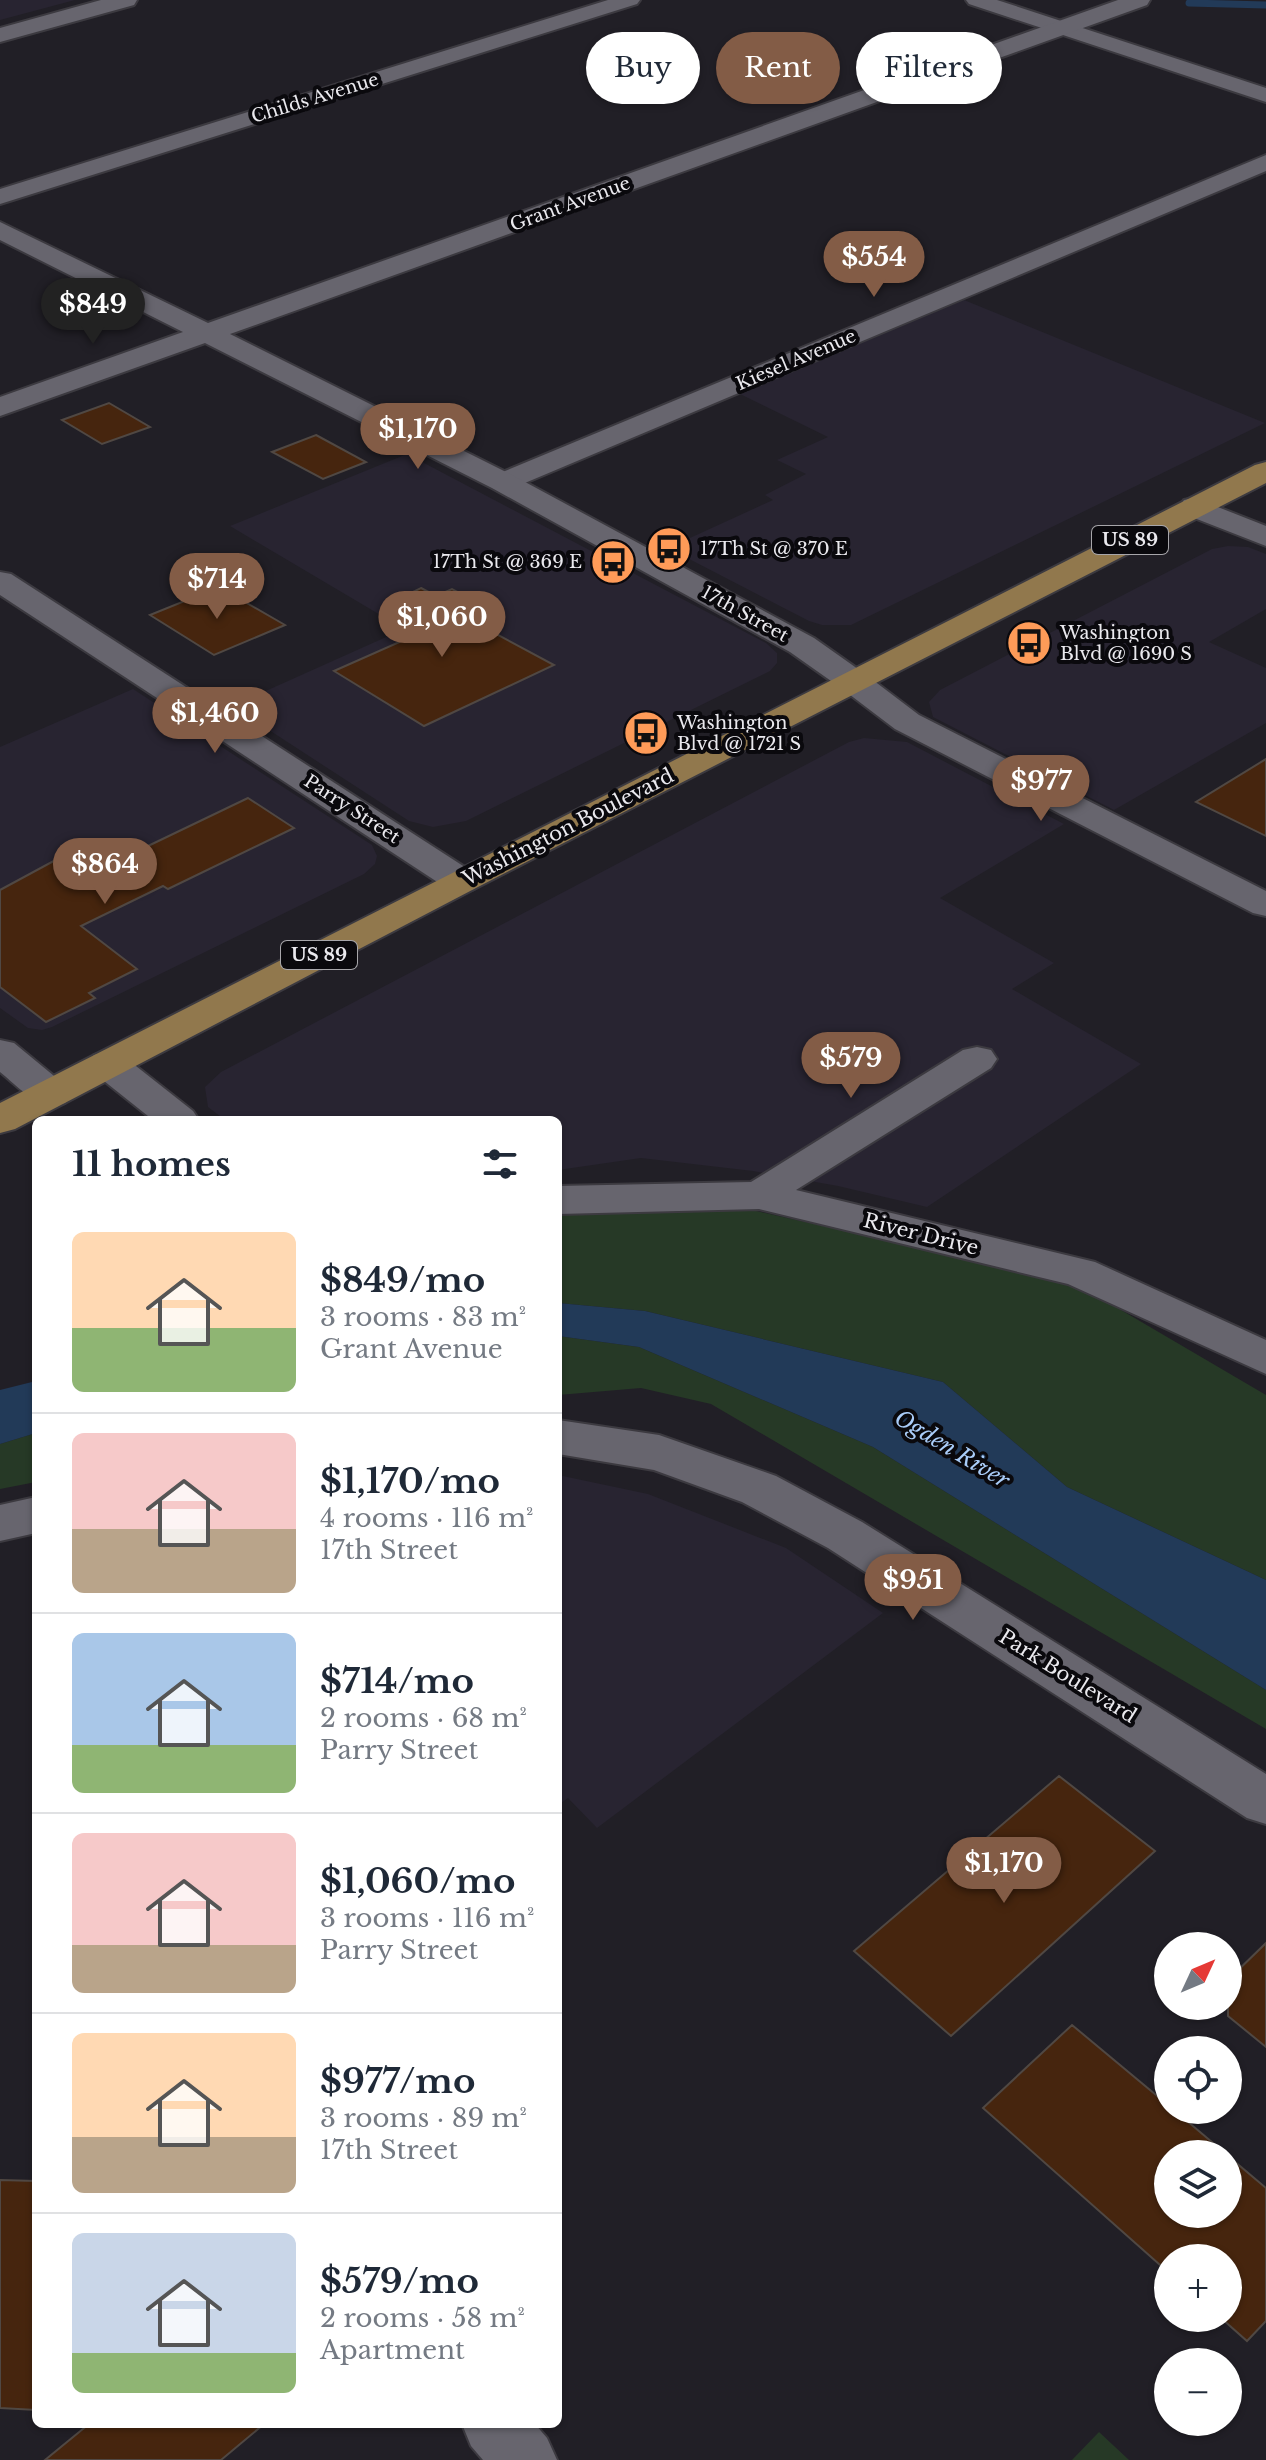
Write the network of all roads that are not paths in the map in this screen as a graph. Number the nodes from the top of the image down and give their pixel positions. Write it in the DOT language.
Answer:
graph roads {
  1 [pos="126,0"];
  2 [pos="630,0"];
  3 [pos="976,0"];
  4 [pos="1139,0"];
  5 [pos="1062,28"];
  6 [pos="0,35"];
  7 [pos="1266,95"];
  8 [pos="1266,162"];
  9 [pos="0,197"];
  10 [pos="0,230"];
  11 [pos="204,335"];
  12 [pos="0,407"];
  13 [pos="1266,471"];
  14 [pos="503,482"];
  15 [pos="1195,507"];
  16 [pos="1266,537"];
  17 [pos="0,581"];
  18 [pos="853,681"];
  19 [pos="461,881"];
  20 [pos="1266,905"];
  21 [pos="0,1052"];
  22 [pos="977,1059"];
  23 [pos="108,1064"];
  24 [pos="51,1094"];
  25 [pos="174,1116"];
  26 [pos="0,1120"];
  27 [pos="759,1195"];
  28 [pos="562,1200"];
  29 [pos="1266,1358"];
  30 [pos="562,1438"];
  31 [pos="1266,1802"];
  32 [pos="497,2428"];
  33 [pos="525,2460"];
  1 -- 6 [label="street"];
  2 -- 9 [label="street, Childs Avenue"];
  3 -- 5 [label="street"];
  4 -- 5 [label="street, Grant Avenue"];
  5 -- 7 [label="street"];
  5 -- 11 [label="street, Grant Avenue"];
  8 -- 14 [label="street, Kiesel Avenue"];
  10 -- 11 [label="street, 17th Street"];
  11 -- 12 [label="street, Grant Avenue"];
  11 -- 14 [label="street, 17th Street"];
  13 -- 15 [label="main road, Washington Boulevard / US 89"];
  14 -- 18 [label="street, 17th Street"];
  15 -- 16 [label="street"];
  15 -- 18 [label="main road, Washington Boulevard / US 89"];
  17 -- 19 [label="street, Parry Street"];
  18 -- 19 [label="main road, Washington Boulevard / US 89"];
  18 -- 20 [label="street, 17th Street"];
  19 -- 23 [label="main road, Washington Boulevard / US 89"];
  21 -- 24 [label="street"];
  22 -- 27 [label="street"];
  23 -- 24 [label="main road, Washington Boulevard / US 89"];
  23 -- 25 [label="street"];
  24 -- 26 [label="main road, Washington Boulevard / US 89"];
  27 -- 28 [label="street, River Drive"];
  27 -- 29 [label="street, River Drive"];
  30 -- 31 [label="street, Park Boulevard"];
  32 -- 33 [label="street"];
}
